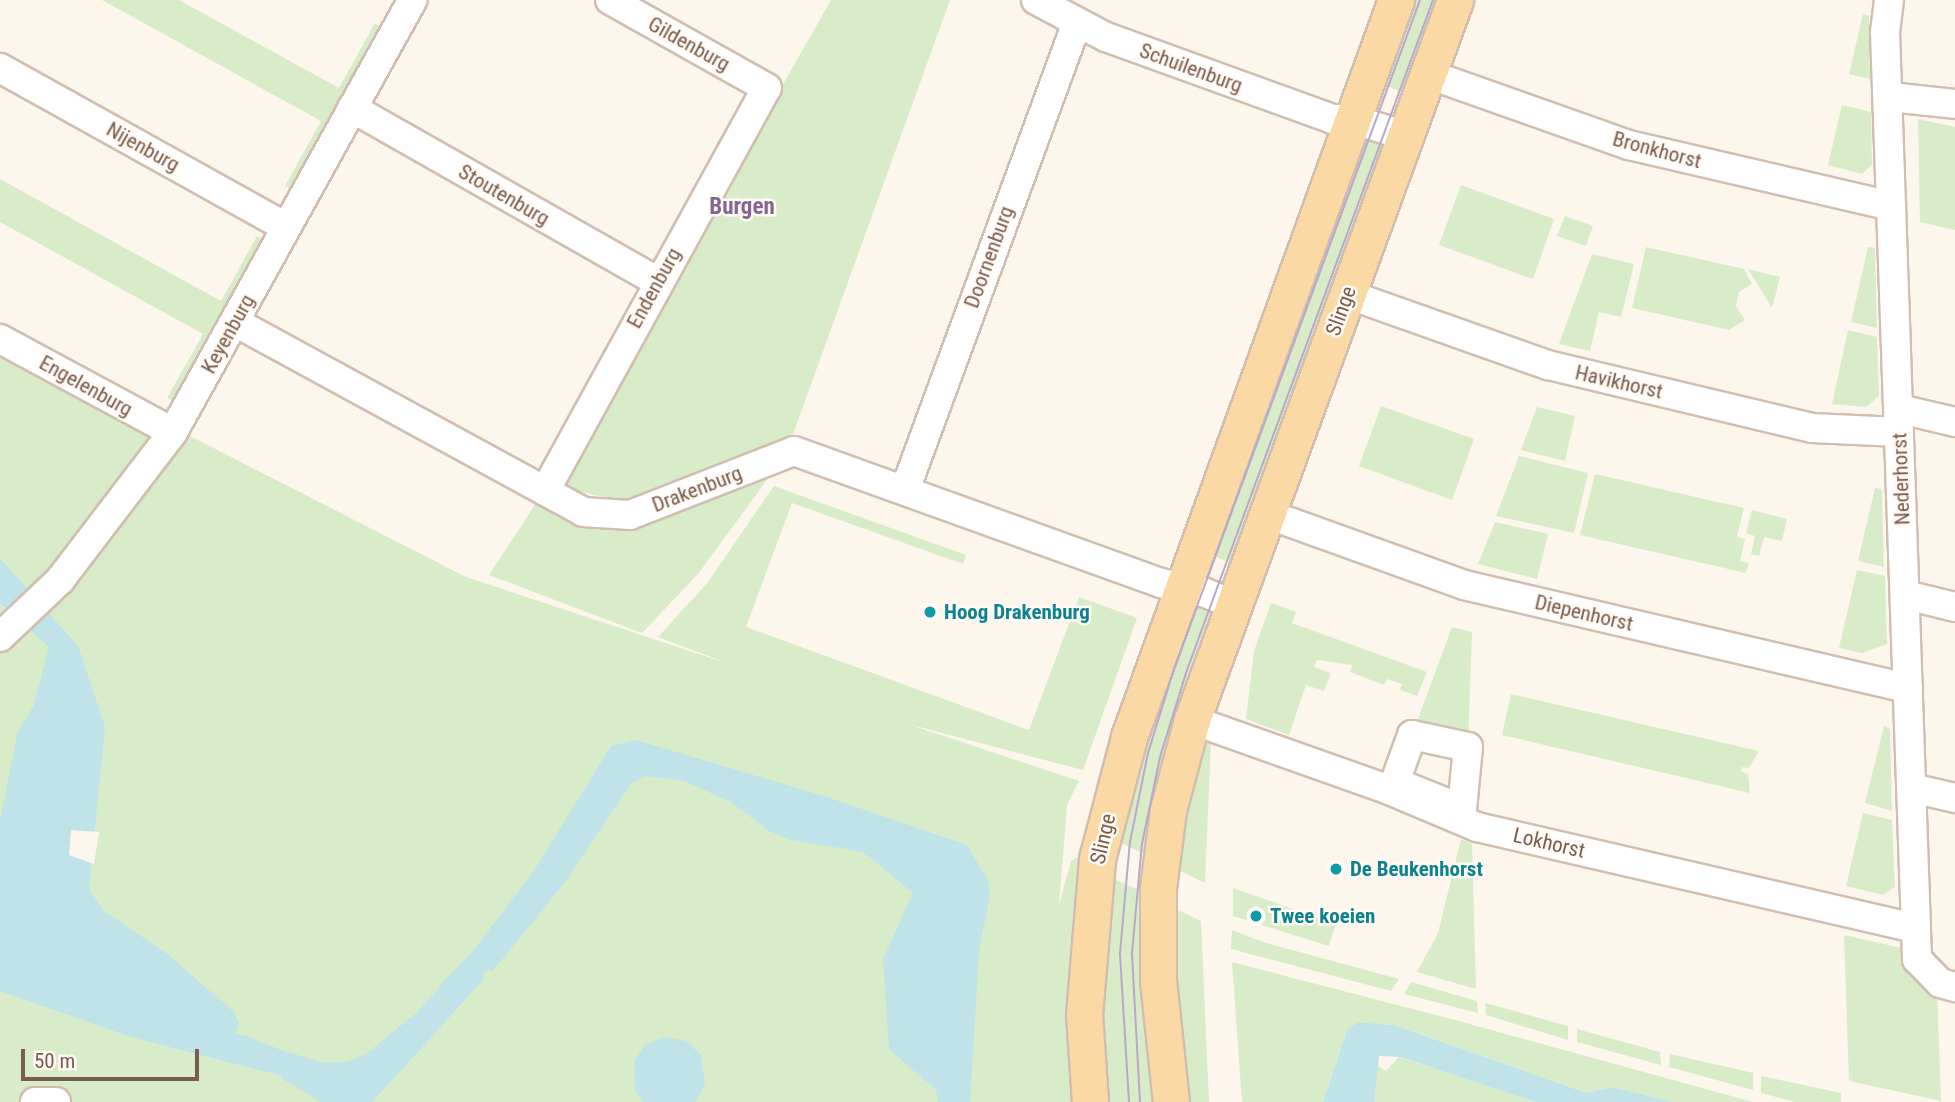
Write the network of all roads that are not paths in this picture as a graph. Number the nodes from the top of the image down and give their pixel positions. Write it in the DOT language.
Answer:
graph roads {
  1 [pos="610,0"];
  2 [pos="1037,0"];
  3 [pos="1396,0"];
  4 [pos="1455,0"];
  5 [pos="1889,0"];
  6 [pos="404,3"];
  7 [pos="1076,24"];
  8 [pos="0,68"];
  9 [pos="1428,74"];
  10 [pos="768,88"];
  11 [pos="1890,97"];
  12 [pos="1955,104"];
  13 [pos="352,108"];
  14 [pos="1352,119"];
  15 [pos="1406,136"];
  16 [pos="1892,206"];
  17 [pos="286,227"];
  18 [pos="657,281"];
  19 [pos="1347,293"];
  20 [pos="235,322"];
  21 [pos="0,339"];
  22 [pos="1899,420"];
  23 [pos="1955,422"];
  24 [pos="173,432"];
  25 [pos="905,490"];
  26 [pos="545,491"];
  27 [pos="1267,514"];
  28 [pos="1181,586"];
  29 [pos="1906,595"];
  30 [pos="1235,605"];
  31 [pos="1955,607"];
  32 [pos="5,633"];
  33 [pos="1908,688"];
  34 [pos="1192,720"];
  35 [pos="1912,788"];
  36 [pos="1955,798"];
  37 [pos="1916,928"];
  38 [pos="1955,987"];
  39 [pos="36,1102"];
  40 [pos="57,1102"];
  41 [pos="1090,1102"];
  42 [pos="1171,1102"];
  1 -- 10 [label="street, Gildenburg"];
  2 -- 7 [label="street, Schuilenburg"];
  3 -- 14 [label="main road, Slinge"];
  4 -- 9 [label="main road, Slinge"];
  5 -- 11 [label="street, Nederhorst"];
  6 -- 13 [label="street, Keyenburg"];
  7 -- 14 [label="street, Schuilenburg"];
  7 -- 25 [label="street, Doornenburg"];
  8 -- 17 [label="street, Nijenburg"];
  9 -- 15 [label="main road, Slinge"];
  9 -- 16 [label="street, Bronkhorst"];
  10 -- 18 [label="street, Endenburg"];
  11 -- 12 [label="street"];
  11 -- 16 [label="street, Nederhorst"];
  13 -- 17 [label="street, Keyenburg"];
  13 -- 18 [label="street, Stoutenburg"];
  14 -- 15 [label="street"];
  14 -- 28 [label="main road, Slinge"];
  15 -- 19 [label="main road, Slinge"];
  16 -- 22 [label="street, Nederhorst"];
  17 -- 20 [label="street, Keyenburg"];
  18 -- 26 [label="street, Endenburg"];
  19 -- 22 [label="street, Havikhorst"];
  19 -- 27 [label="main road, Slinge"];
  20 -- 24 [label="street, Keyenburg"];
  20 -- 26 [label="street, Drakenburg"];
  21 -- 24 [label="street, Engelenburg"];
  22 -- 23 [label="street, Havikhorst"];
  22 -- 29 [label="street, Nederhorst"];
  24 -- 32 [label="street, Keyenburg"];
  25 -- 26 [label="street, Drakenburg"];
  25 -- 28 [label="street, Drakenburg"];
  27 -- 30 [label="main road, Slinge"];
  27 -- 33 [label="street, Diepenhorst"];
  28 -- 30 [label="street"];
  28 -- 41 [label="main road, Slinge"];
  29 -- 31 [label="street"];
  29 -- 33 [label="street, Nederhorst"];
  30 -- 34 [label="main road, Slinge"];
  33 -- 35 [label="street, Nederhorst"];
  34 -- 37 [label="street, Lokhorst"];
  34 -- 42 [label="main road, Slinge"];
  35 -- 36 [label="street"];
  35 -- 37 [label="street, Nederhorst"];
  37 -- 38 [label="street, Nederhorst"];
  39 -- 40 [label="street"];
}
